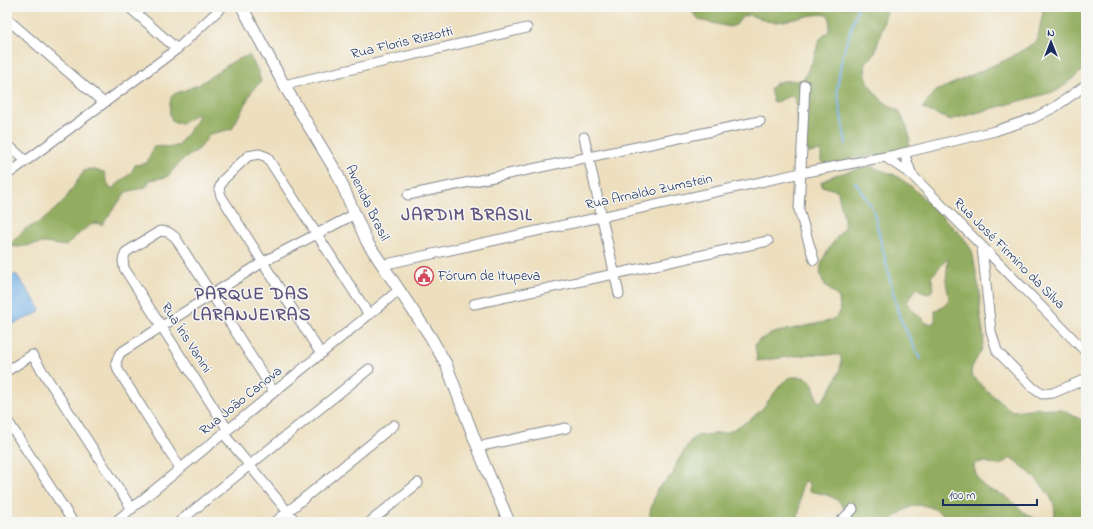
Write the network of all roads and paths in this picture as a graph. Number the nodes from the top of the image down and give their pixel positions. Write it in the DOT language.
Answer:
graph roads {
  1 [pos="129,7"];
  2 [pos="222,7"];
  3 [pos="242,7"];
  4 [pos="7,19"];
  5 [pos="527,28"];
  6 [pos="177,49"];
  7 [pos="284,85"];
  8 [pos="805,85"];
  9 [pos="1086,85"];
  10 [pos="104,103"];
  11 [pos="760,121"];
  12 [pos="584,137"];
  13 [pos="7,144"];
  14 [pos="904,152"];
  15 [pos="885,157"];
  16 [pos="589,158"];
  17 [pos="26,161"];
  18 [pos="801,173"];
  19 [pos="7,175"];
  20 [pos="912,175"];
  21 [pos="408,195"];
  22 [pos="355,214"];
  23 [pos="602,217"];
  24 [pos="316,234"];
  25 [pos="768,241"];
  26 [pos="982,247"];
  27 [pos="814,260"];
  28 [pos="263,262"];
  29 [pos="382,264"];
  30 [pos="614,273"];
  31 [pos="399,290"];
  32 [pos="212,294"];
  33 [pos="619,294"];
  34 [pos="474,304"];
  35 [pos="369,315"];
  36 [pos="162,326"];
  37 [pos="1086,352"];
  38 [pos="321,354"];
  39 [pos="368,369"];
  40 [pos="7,371"];
  41 [pos="1086,379"];
  42 [pos="274,392"];
  43 [pos="7,420"];
  44 [pos="394,425"];
  45 [pos="566,428"];
  46 [pos="225,432"];
  47 [pos="477,447"];
  48 [pos="248,464"];
  49 [pos="180,468"];
  50 [pos="418,482"];
  51 [pos="132,509"];
  52 [pos="853,509"];
  53 [pos="288,512"];
  54 [pos="73,522"];
  55 [pos="116,522"];
  56 [pos="179,522"];
  57 [pos="275,522"];
  58 [pos="296,522"];
  59 [pos="370,522"];
  60 [pos="509,522"];
  61 [pos="840,522"];
  1 -- 6 [label="street"];
  2 -- 6 [label="street"];
  3 -- 7 [label="main road, Avenida Brasil"];
  4 -- 10 [label="street"];
  5 -- 7 [label="street, Rua Floris Rizzotti"];
  6 -- 10 [label="street"];
  7 -- 22 [label="main road, Avenida Brasil"];
  8 -- 18 [label="street"];
  9 -- 14 [label="street, Rua Arnaldo Zumstein"];
  10 -- 17 [label="street"];
  11 -- 16 [label="street"];
  12 -- 16 [label="street"];
  13 -- 17 [label="street"];
  14 -- 15 [label="street, Rua Arnaldo Zumstein"];
  14 -- 20 [label="street, Rua José Firmino da Silva"];
  15 -- 18 [label="street, Rua Arnaldo Zumstein"];
  15 -- 20 [label="street, Rua José Firmino da Silva"];
  16 -- 21 [label="street"];
  16 -- 23 [label="street"];
  17 -- 19 [label="street"];
  18 -- 23 [label="street, Rua Arnaldo Zumstein"];
  18 -- 27 [label="street"];
  20 -- 26 [label="street, Rua José Firmino da Silva"];
  22 -- 24 [label="street"];
  22 -- 29 [label="main road, Avenida Brasil"];
  23 -- 29 [label="street, Rua Arnaldo Zumstein"];
  23 -- 30 [label="street"];
  24 -- 28 [label="street"];
  24 -- 28 [label="street"];
  24 -- 35 [label="street"];
  25 -- 30 [label="street"];
  26 -- 37 [label="street, Rua José Firmino da Silva"];
  26 -- 41 [label="street"];
  28 -- 32 [label="street"];
  28 -- 38 [label="street"];
  29 -- 31 [label="main road, Avenida Brasil"];
  30 -- 33 [label="street"];
  30 -- 34 [label="street"];
  31 -- 35 [label="street, Rua João Canova"];
  31 -- 47 [label="main road, Avenida Brasil"];
  32 -- 36 [label="street"];
  32 -- 36 [label="street, Rua Íris Vanini"];
  32 -- 42 [label="street"];
  35 -- 38 [label="street, Rua João Canova"];
  36 -- 46 [label="street, Rua Íris Vanini"];
  36 -- 49 [label="street"];
  38 -- 42 [label="street, Rua João Canova"];
  39 -- 48 [label="street"];
  40 -- 51 [label="street"];
  42 -- 46 [label="street, Rua João Canova"];
  43 -- 54 [label="street"];
  44 -- 53 [label="street"];
  45 -- 47 [label="street"];
  46 -- 48 [label="street, Rua Íris Vanini"];
  46 -- 49 [label="street, Rua João Canova"];
  47 -- 60 [label="main road, Avenida Brasil"];
  48 -- 53 [label="street, Rua Íris Vanini"];
  48 -- 56 [label="street"];
  49 -- 51 [label="street, Rua João Canova"];
  50 -- 59 [label="street"];
  51 -- 55 [label="street, Rua João Canova"];
  52 -- 61 [label="street"];
  53 -- 57 [label="street"];
  53 -- 58 [label="street, Rua Íris Vanini"];
}
